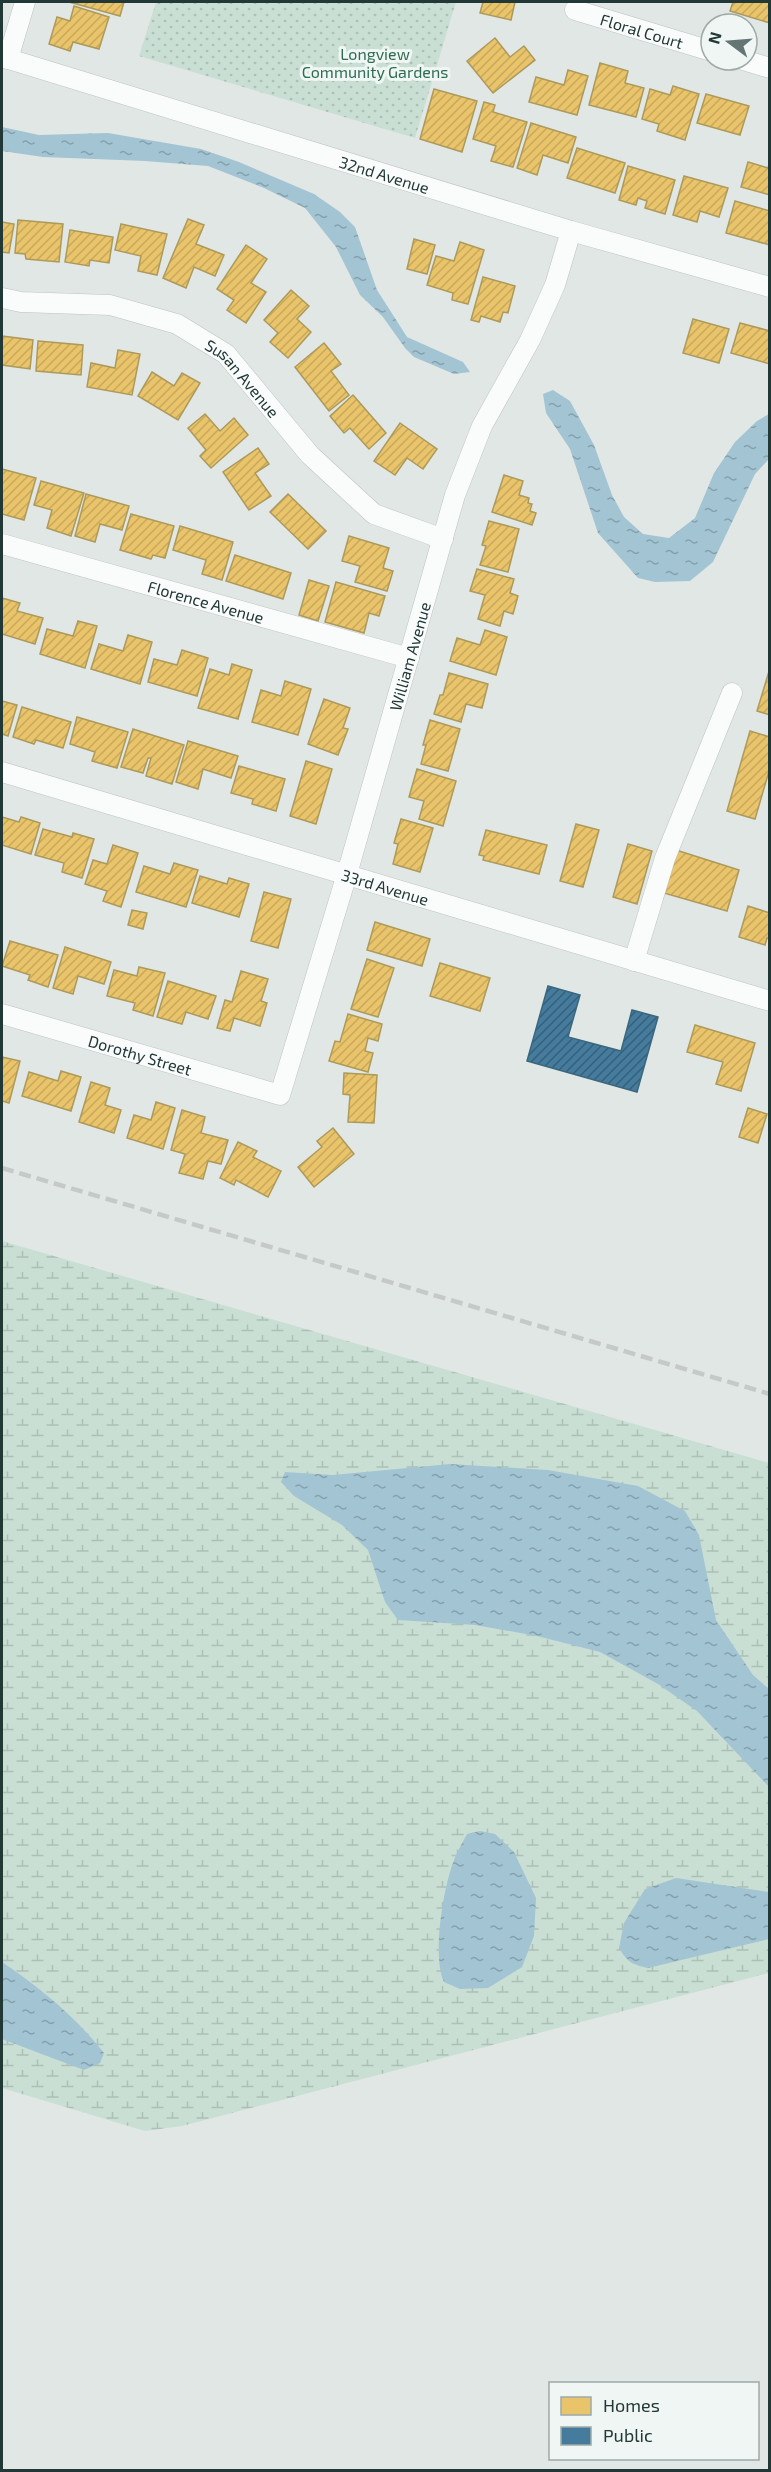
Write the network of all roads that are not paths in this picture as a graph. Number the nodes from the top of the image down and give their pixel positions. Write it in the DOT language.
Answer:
graph roads {
  1 [pos="25,2"];
  2 [pos="574,10"];
  3 [pos="699,47"];
  4 [pos="5,58"];
  5 [pos="571,231"];
  6 [pos="770,288"];
  7 [pos="2,298"];
  8 [pos="443,539"];
  9 [pos="2,544"];
  10 [pos="409,658"];
  11 [pos="732,693"];
  12 [pos="2,772"];
  13 [pos="347,874"];
  14 [pos="634,961"];
  15 [pos="770,1000"];
  16 [pos="2,1014"];
  17 [pos="280,1095"];
  1 -- 4 [label="street"];
  2 -- 3 [label="street, Floral Court"];
  4 -- 5 [label="street, 32nd Avenue"];
  5 -- 6 [label="street, 32nd Avenue"];
  5 -- 8 [label="street, William Avenue"];
  7 -- 8 [label="street, Susan Avenue"];
  8 -- 10 [label="street, William Avenue"];
  9 -- 10 [label="street, Florence Avenue"];
  10 -- 13 [label="street, William Avenue"];
  11 -- 14 [label="street"];
  12 -- 13 [label="street, 33rd Avenue"];
  13 -- 14 [label="street, 33rd Avenue"];
  13 -- 17 [label="street, William Avenue"];
  14 -- 15 [label="street, 33rd Avenue"];
  16 -- 17 [label="street, Dorothy Street"];
}
